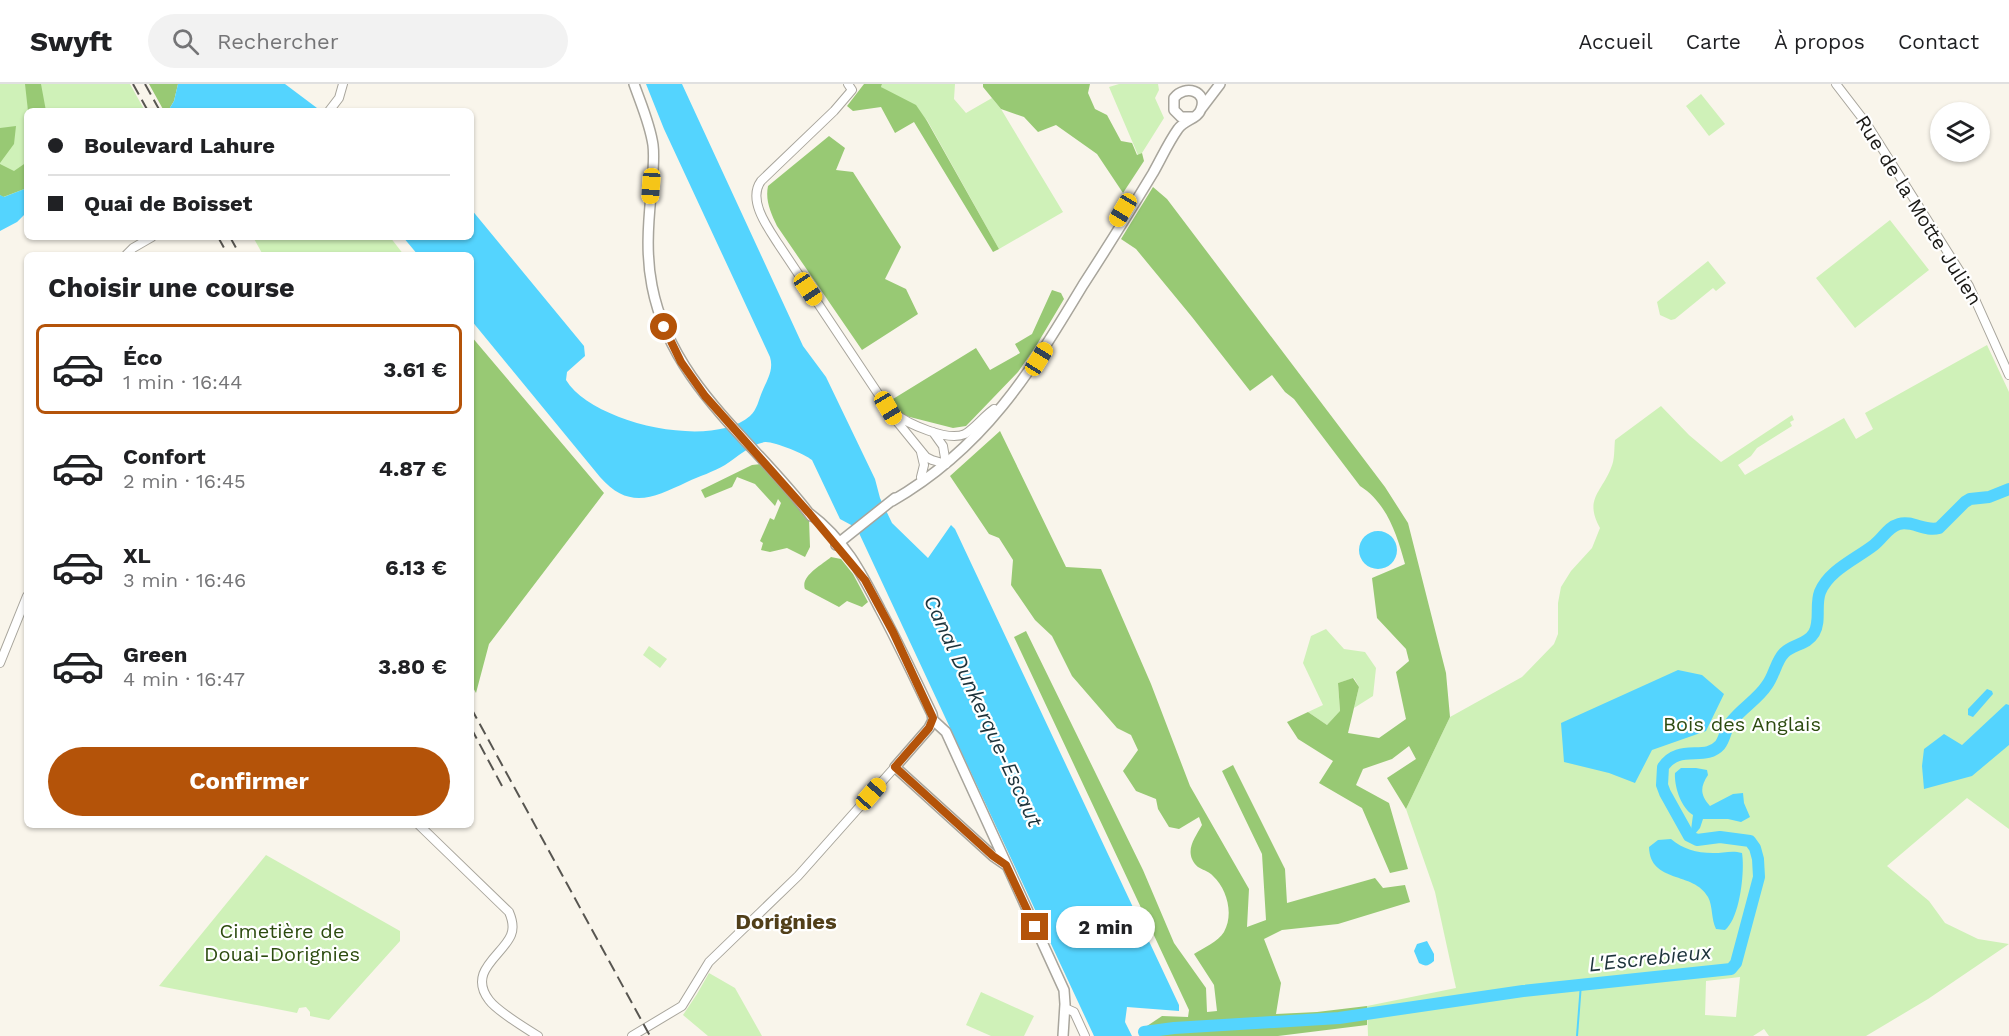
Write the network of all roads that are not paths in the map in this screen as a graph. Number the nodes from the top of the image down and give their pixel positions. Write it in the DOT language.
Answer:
graph roads {
  1 [pos="343,84"];
  2 [pos="634,84"];
  3 [pos="848,84"];
  4 [pos="1218,84"];
  5 [pos="1836,84"];
  6 [pos="1198,93"];
  7 [pos="331,108"];
  8 [pos="1201,109"];
  9 [pos="1175,112"];
  10 [pos="1194,117"];
  11 [pos="147,240"];
  12 [pos="129,252"];
  13 [pos="2009,375"];
  14 [pos="888,408"];
  15 [pos="994,409"];
  16 [pos="933,432"];
  17 [pos="920,451"];
  18 [pos="944,461"];
  19 [pos="921,477"];
  20 [pos="890,503"];
  21 [pos="838,544"];
  22 [pos="24,603"];
  23 [pos="0,663"];
  24 [pos="933,720"];
  25 [pos="895,767"];
  26 [pos="422,828"];
  27 [pos="1006,865"];
  28 [pos="1065,1008"];
  29 [pos="1063,1034"];
  30 [pos="538,1036"];
  31 [pos="632,1036"];
  32 [pos="1085,1036"];
  1 -- 7 [label="street"];
  2 -- 21 [label="main road"];
  3 -- 14 [label="street"];
  4 -- 6 [label="main road"];
  4 -- 8 [label="main road"];
  5 -- 13 [label="street, Rue de la Motte Julien"];
  6 -- 8 [label="main road"];
  6 -- 9 [label="main road"];
  8 -- 10 [label="main road"];
  9 -- 10 [label="main road"];
  9 -- 15 [label="main road"];
  10 -- 18 [label="main road"];
  11 -- 12 [label="street"];
  14 -- 16 [label="street"];
  14 -- 17 [label="street"];
  15 -- 16 [label="street"];
  15 -- 18 [label="main road"];
  16 -- 18 [label="street"];
  17 -- 18 [label="street"];
  17 -- 19 [label="street"];
  18 -- 19 [label="main road"];
  18 -- 20 [label="main road"];
  19 -- 20 [label="main road"];
  20 -- 21 [label="main road"];
  21 -- 24 [label="main road"];
  22 -- 23 [label="street"];
  24 -- 25 [label="main road"];
  24 -- 27 [label="main road"];
  25 -- 27 [label="main road"];
  25 -- 31 [label="street"];
  26 -- 30 [label="street"];
  27 -- 28 [label="main road"];
  28 -- 29 [label="main road"];
  28 -- 32 [label="street"];
}
